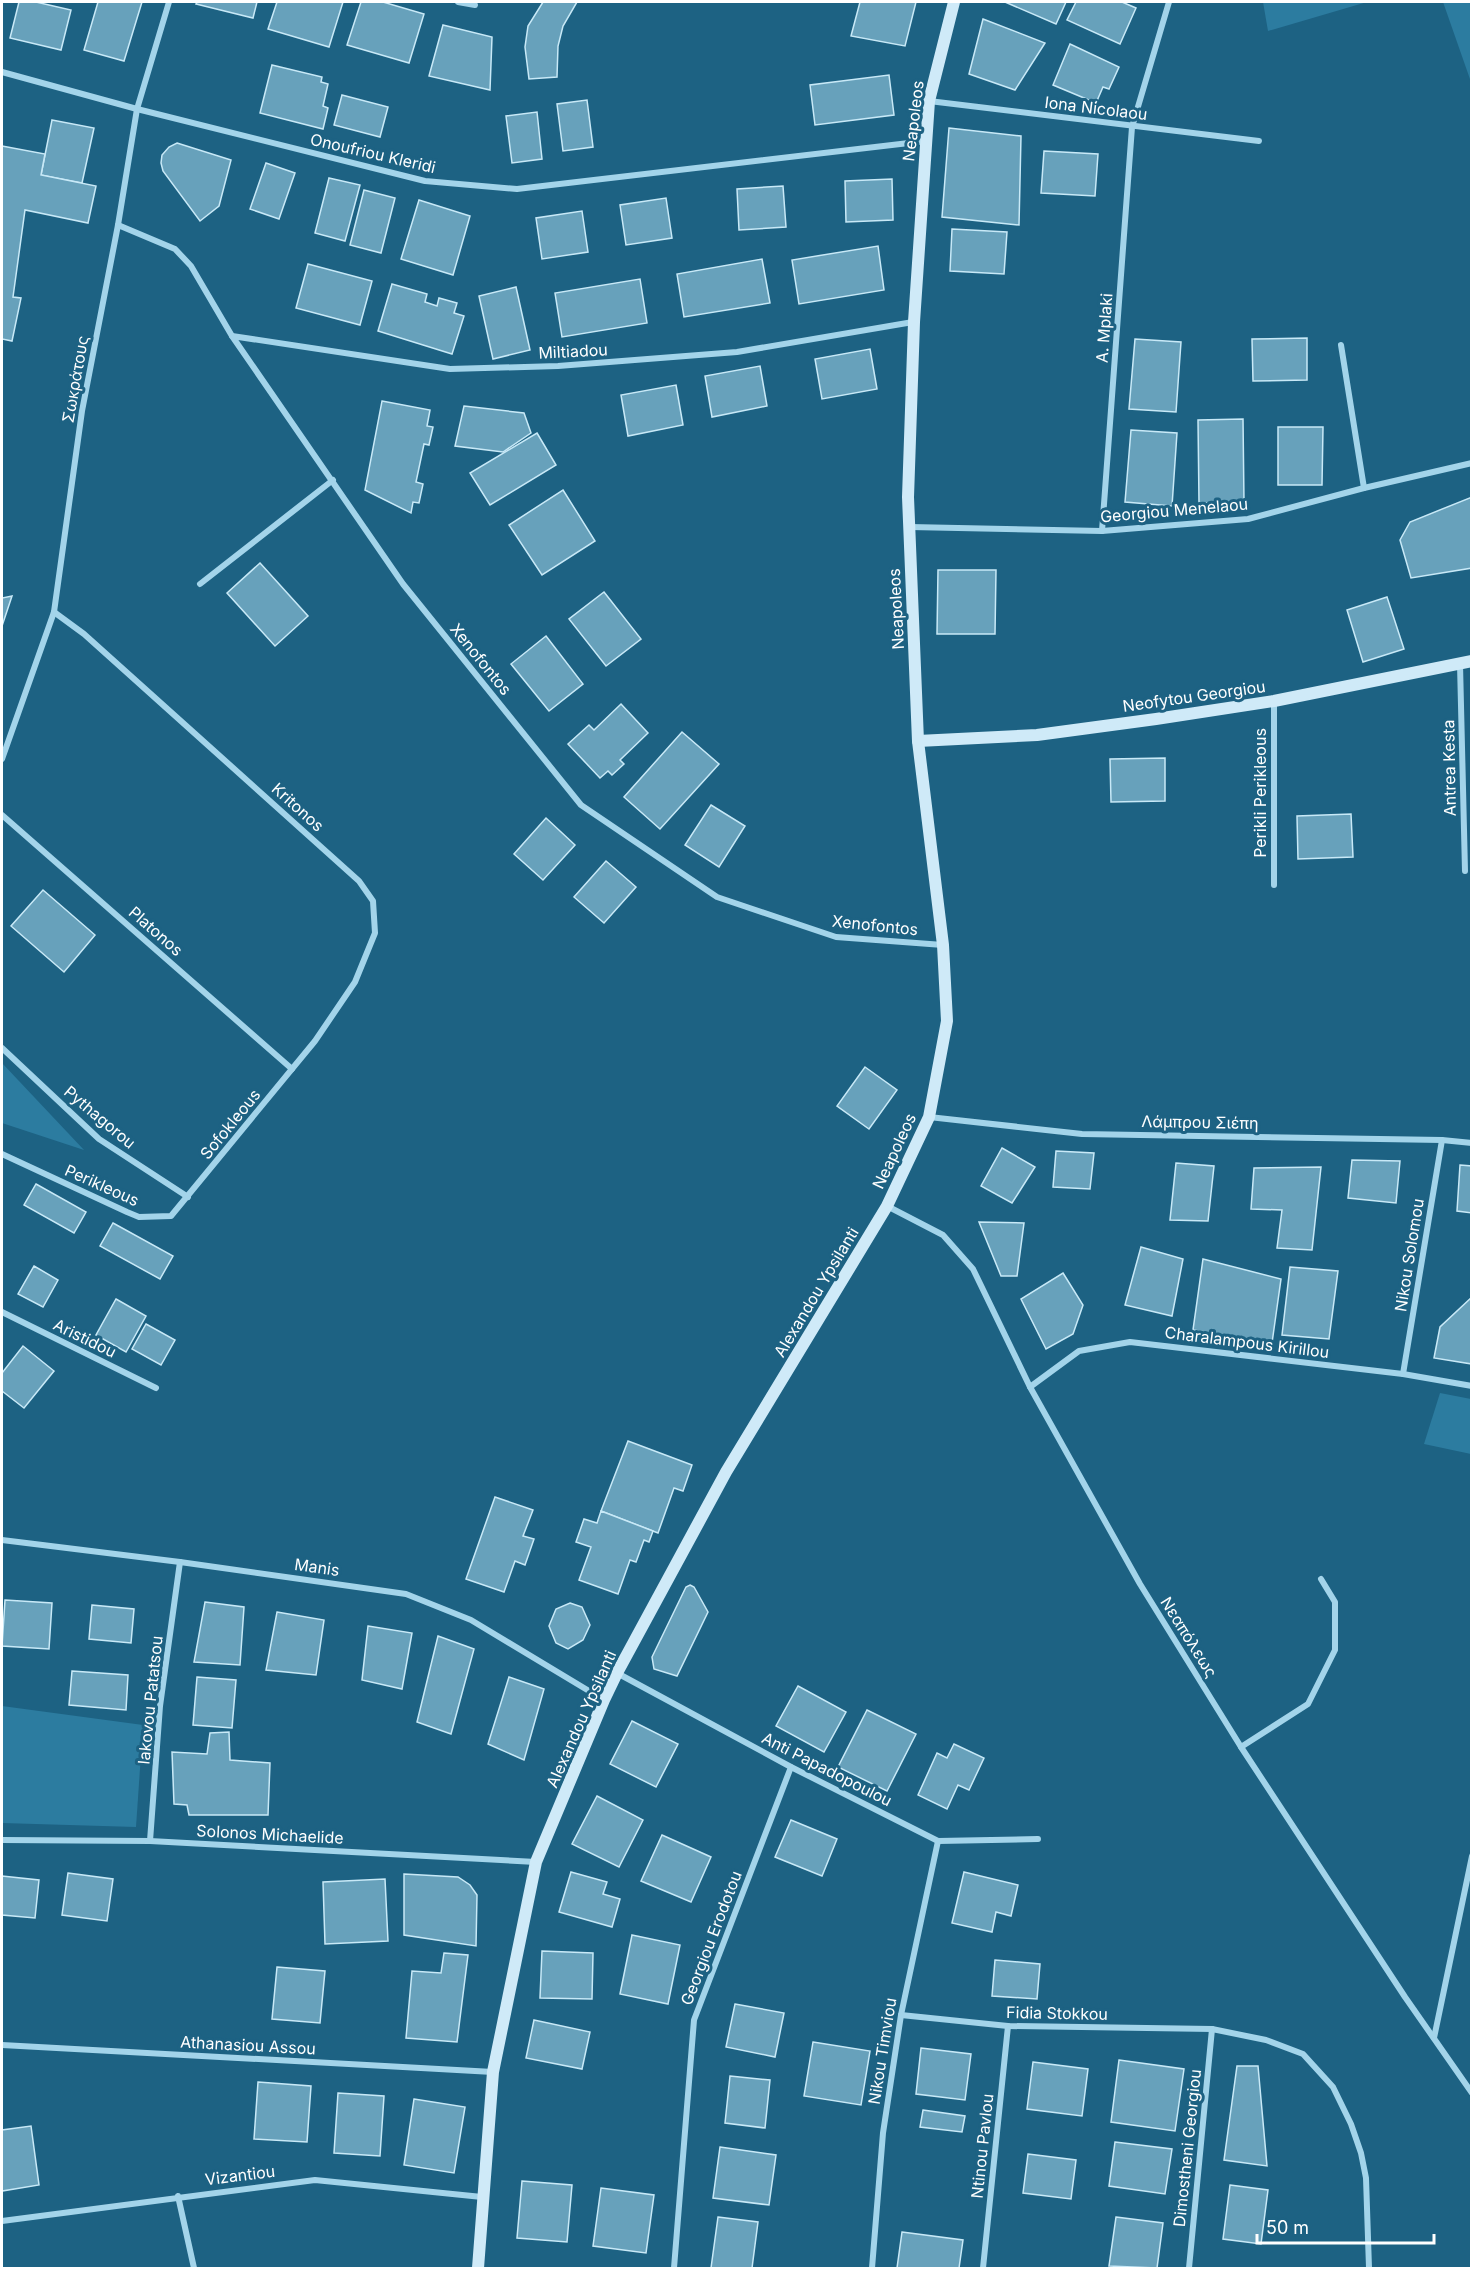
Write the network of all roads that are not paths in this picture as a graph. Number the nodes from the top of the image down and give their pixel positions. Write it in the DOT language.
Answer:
graph roads {
  1 [pos="169,2"];
  2 [pos="458,2"];
  3 [pos="954,2"];
  4 [pos="1169,2"];
  5 [pos="475,5"];
  6 [pos="2,72"];
  7 [pos="929,101"];
  8 [pos="137,109"];
  9 [pos="1132,126"];
  10 [pos="926,141"];
  11 [pos="1259,141"];
  12 [pos="118,225"];
  13 [pos="914,322"];
  14 [pos="232,336"];
  15 [pos="1341,345"];
  16 [pos="1472,463"];
  17 [pos="333,480"];
  18 [pos="1364,488"];
  19 [pos="909,527"];
  20 [pos="1101,531"];
  21 [pos="200,585"];
  22 [pos="54,612"];
  23 [pos="1466,662"];
  24 [pos="1274,701"];
  25 [pos="918,741"];
  26 [pos="2,759"];
  27 [pos="2,815"];
  28 [pos="1465,871"];
  29 [pos="1274,885"];
  30 [pos="943,945"];
  31 [pos="2,1048"];
  32 [pos="292,1068"];
  33 [pos="929,1116"];
  34 [pos="1442,1140"];
  35 [pos="1472,1143"];
  36 [pos="2,1154"];
  37 [pos="188,1197"];
  38 [pos="887,1206"];
  39 [pos="2,1312"];
  40 [pos="1403,1374"];
  41 [pos="1472,1386"];
  42 [pos="1030,1387"];
  43 [pos="156,1388"];
  44 [pos="2,1540"];
  45 [pos="180,1562"];
  46 [pos="1321,1579"];
  47 [pos="617,1673"];
  48 [pos="604,1700"];
  49 [pos="1241,1747"];
  50 [pos="791,1767"];
  51 [pos="1038,1839"];
  52 [pos="2,1840"];
  53 [pos="150,1841"];
  54 [pos="938,1841"];
  55 [pos="1472,1856"];
  56 [pos="536,1862"];
  57 [pos="900,2015"];
  58 [pos="1008,2026"];
  59 [pos="1212,2029"];
  60 [pos="1434,2038"];
  61 [pos="2,2045"];
  62 [pos="493,2072"];
  63 [pos="1472,2093"];
  64 [pos="178,2196"];
  65 [pos="482,2197"];
  66 [pos="2,2221"];
  67 [pos="194,2268"];
  68 [pos="478,2268"];
  69 [pos="674,2268"];
  70 [pos="872,2268"];
  71 [pos="982,2268"];
  72 [pos="1189,2268"];
  73 [pos="1369,2268"];
  1 -- 8 [label="street, Σωκράτους"];
  2 -- 5 [label="street"];
  3 -- 7 [label="main road, Neapoleos"];
  4 -- 9 [label="street, A. Mplaki"];
  6 -- 8 [label="street, Onoufriou Kleridi"];
  7 -- 9 [label="street, Iona Nicolaou"];
  7 -- 10 [label="main road, Neapoleos"];
  8 -- 10 [label="street, Onoufriou Kleridi"];
  8 -- 12 [label="street, Σωκράτους"];
  9 -- 11 [label="street, Iona Nicolaou"];
  9 -- 20 [label="street, A. Mplaki"];
  10 -- 13 [label="main road, Neapoleos"];
  12 -- 14 [label="street, Xenofontos"];
  12 -- 22 [label="street, Σωκράτους"];
  13 -- 14 [label="street, Miltiadou"];
  13 -- 19 [label="main road, Neapoleos"];
  14 -- 17 [label="street, Xenofontos"];
  15 -- 18 [label="street"];
  16 -- 18 [label="street, Georgiou Menelaou"];
  17 -- 21 [label="street"];
  17 -- 30 [label="street, Xenofontos"];
  18 -- 20 [label="street, Georgiou Menelaou"];
  19 -- 20 [label="street, Georgiou Menelaou"];
  19 -- 25 [label="main road, Neapoleos"];
  22 -- 26 [label="street, Σωκράτους"];
  22 -- 32 [label="street, Kritonos"];
  23 -- 24 [label="main road, Neofytou Georgiou"];
  23 -- 28 [label="street, Antrea Kesta"];
  24 -- 25 [label="main road, Neofytou Georgiou"];
  24 -- 29 [label="street, Perikli Perikleous"];
  25 -- 30 [label="main road, Neapoleos"];
  27 -- 32 [label="street, Platonos"];
  30 -- 33 [label="main road, Neapoleos"];
  31 -- 37 [label="street, Pythagorou"];
  32 -- 37 [label="street, Sofokleous"];
  33 -- 34 [label="street, Λάμπρου Σιέπη"];
  33 -- 38 [label="main road, Neapoleos"];
  34 -- 35 [label="street, Λάμπρου Σιέπη"];
  34 -- 40 [label="street, Nikou Solomou"];
  36 -- 37 [label="street, Perikleous"];
  38 -- 42 [label="street, Νεαπόλεως"];
  38 -- 47 [label="main road, Alexandou Ypsilanti"];
  39 -- 43 [label="street, Aristidou"];
  40 -- 41 [label="street, Charalampous Kirillou"];
  40 -- 42 [label="street, Charalampous Kirillou"];
  42 -- 49 [label="street, Νεαπόλεως"];
  44 -- 45 [label="street, Manis"];
  45 -- 48 [label="street, Manis"];
  45 -- 53 [label="street, Iakovou Patatsou"];
  46 -- 49 [label="street"];
  47 -- 48 [label="main road, Alexandou Ypsilanti"];
  47 -- 50 [label="street, Anti Papadopoulou"];
  48 -- 56 [label="main road, Alexandou Ypsilanti"];
  49 -- 60 [label="street, Νεαπόλεως"];
  50 -- 54 [label="street, Anti Papadopoulou"];
  50 -- 69 [label="street, Georgiou Erodotou"];
  51 -- 54 [label="street, Anti Papadopoulou"];
  52 -- 53 [label="street, Solonos Michaelide"];
  53 -- 56 [label="street, Solonos Michaelide"];
  54 -- 57 [label="street, Nikou Timviou"];
  55 -- 60 [label="street"];
  56 -- 62 [label="main road, Alexandou Ypsilanti"];
  57 -- 58 [label="street, Fidia Stokkou"];
  57 -- 70 [label="street, Nikou Timviou"];
  58 -- 59 [label="street, Fidia Stokkou"];
  58 -- 71 [label="street, Ntinou Pavlou"];
  59 -- 72 [label="street, Dimostheni Georgiou"];
  59 -- 73 [label="street, Fidia Stokkou"];
  60 -- 63 [label="street, Νεαπόλεως"];
  61 -- 62 [label="street, Athanasiou Assou"];
  62 -- 65 [label="main road, Alexandou Ypsilanti"];
  64 -- 65 [label="street, Vizantiou"];
  64 -- 66 [label="street, Vizantiou"];
  64 -- 67 [label="street"];
  65 -- 68 [label="main road, Alexandou Ypsilanti"];
}
